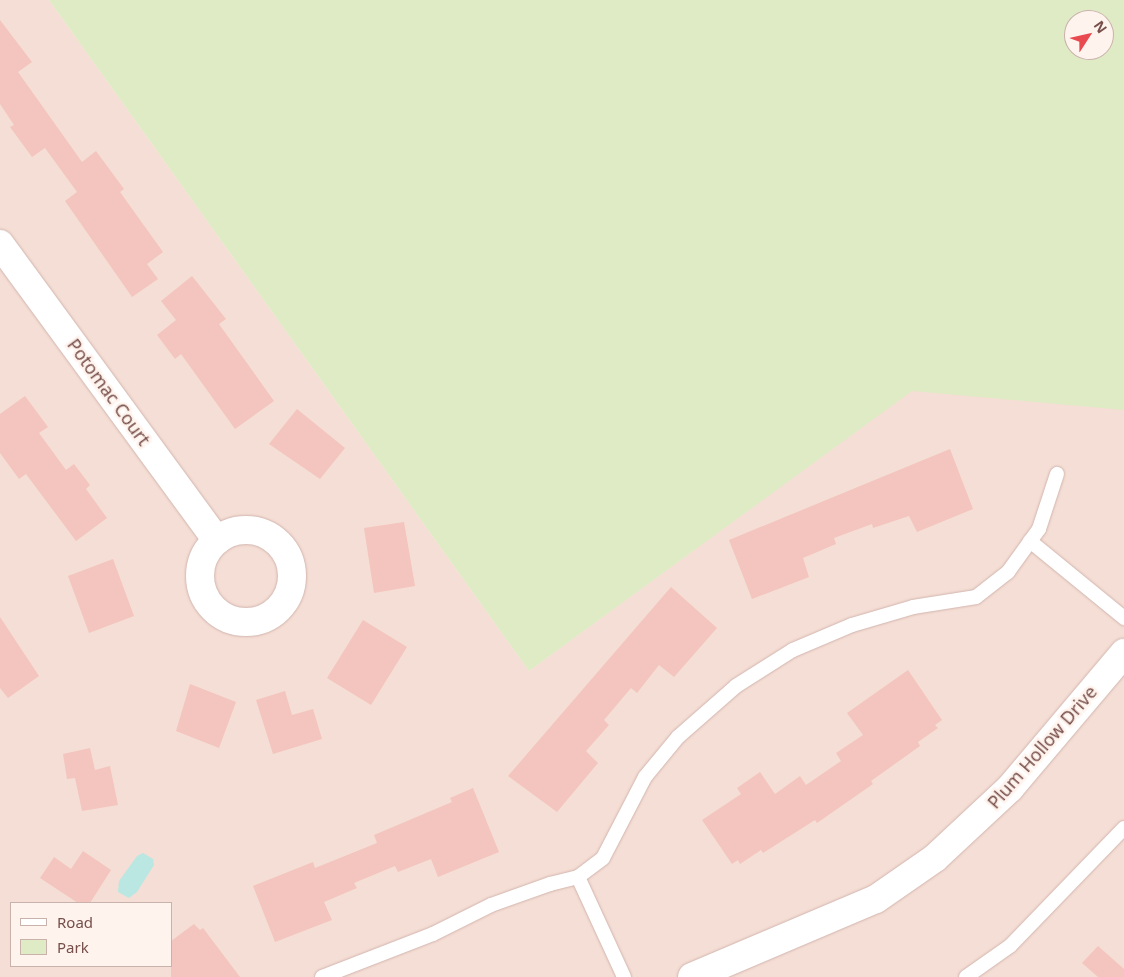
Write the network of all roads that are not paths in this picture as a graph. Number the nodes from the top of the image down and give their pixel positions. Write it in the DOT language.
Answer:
graph roads {
  1 [pos="0,244"];
  2 [pos="1057,474"];
  3 [pos="217,540"];
  4 [pos="1030,541"];
  5 [pos="1124,618"];
  6 [pos="1124,653"];
  7 [pos="1124,828"];
  8 [pos="578,877"];
  9 [pos="322,977"];
  10 [pos="624,977"];
  11 [pos="692,977"];
  12 [pos="966,977"];
  1 -- 3 [label="street, Potomac Court"];
  2 -- 4 [label="lane"];
  4 -- 5 [label="lane"];
  4 -- 8 [label="lane"];
  6 -- 11 [label="street, Plum Hollow Drive"];
  7 -- 12 [label="lane"];
  8 -- 9 [label="lane"];
  8 -- 10 [label="lane"];
}
